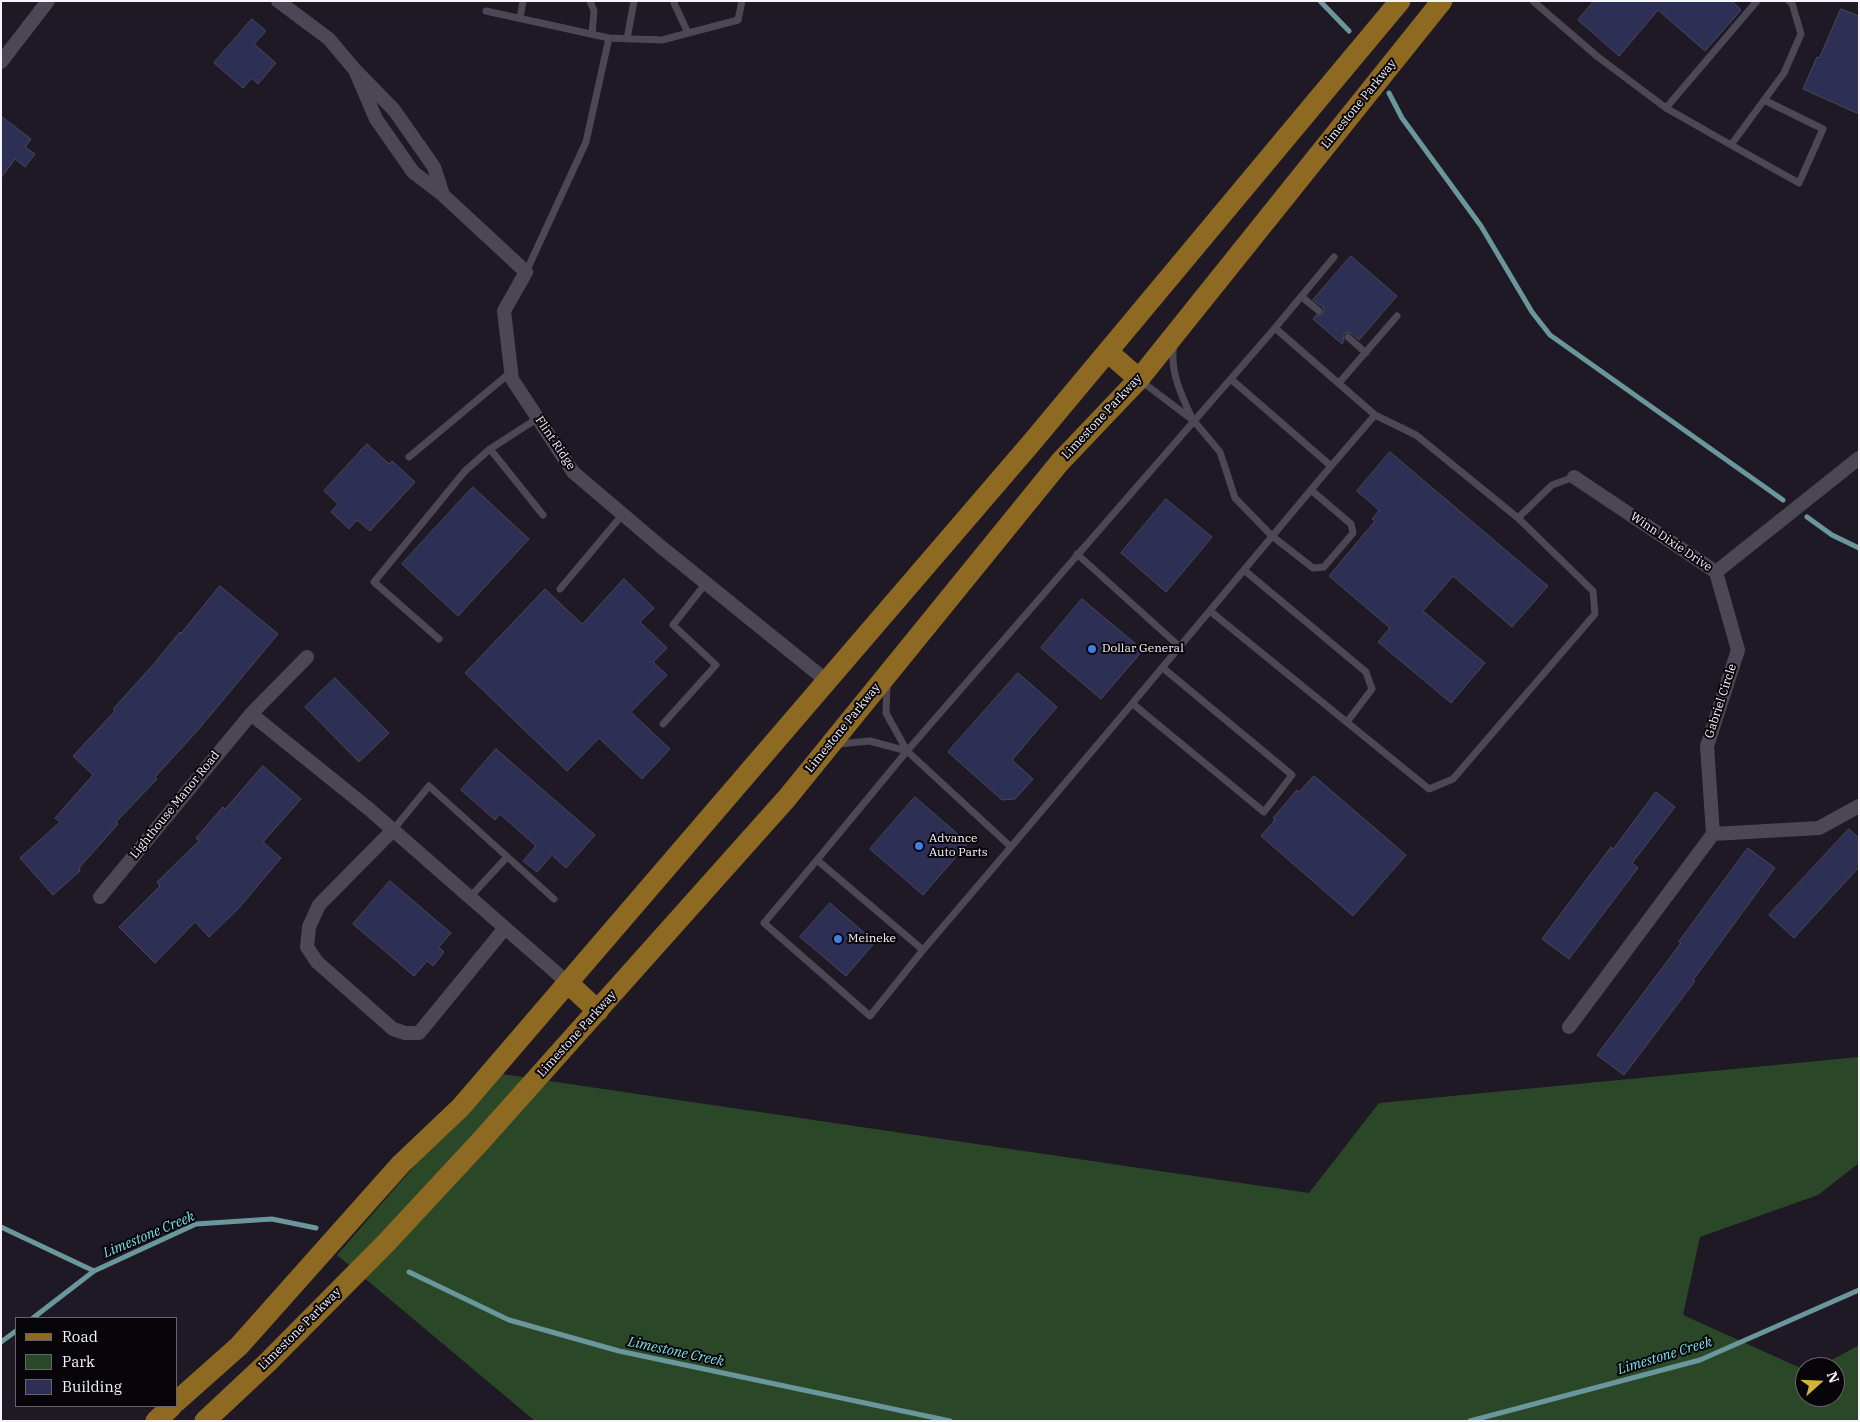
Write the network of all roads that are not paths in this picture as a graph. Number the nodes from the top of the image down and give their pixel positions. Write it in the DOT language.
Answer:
graph roads {
  1 [pos="48,1"];
  2 [pos="278,1"];
  3 [pos="523,1"];
  4 [pos="590,1"];
  5 [pos="634,1"];
  6 [pos="742,1"];
  7 [pos="1400,1"];
  8 [pos="1442,1"];
  9 [pos="1532,1"];
  10 [pos="1757,1"];
  11 [pos="1789,1"];
  12 [pos="674,2"];
  13 [pos="1541,4"];
  14 [pos="486,11"];
  15 [pos="520,18"];
  16 [pos="688,33"];
  17 [pos="592,34"];
  18 [pos="609,38"];
  19 [pos="627,39"];
  20 [pos="1,62"];
  21 [pos="355,70"];
  22 [pos="1764,100"];
  23 [pos="1666,108"];
  24 [pos="416,141"];
  25 [pos="1731,145"];
  26 [pos="400,154"];
  27 [pos="443,196"];
  28 [pos="1334,257"];
  29 [pos="526,272"];
  30 [pos="1302,297"];
  31 [pos="1319,311"];
  32 [pos="1397,316"];
  33 [pos="1275,328"];
  34 [pos="1178,330"];
  35 [pos="1348,336"];
  36 [pos="1108,352"];
  37 [pos="1366,352"];
  38 [pos="511,372"];
  39 [pos="1139,379"];
  40 [pos="1232,380"];
  41 [pos="1339,383"];
  42 [pos="1375,415"];
  43 [pos="538,418"];
  44 [pos="1194,421"];
  45 [pos="490,449"];
  46 [pos="409,457"];
  47 [pos="1859,458"];
  48 [pos="1331,466"];
  49 [pos="1574,477"];
  50 [pos="1311,490"];
  51 [pos="623,514"];
  52 [pos="543,515"];
  53 [pos="1518,518"];
  54 [pos="1272,536"];
  55 [pos="1077,554"];
  56 [pos="1244,570"];
  57 [pos="1716,572"];
  58 [pos="706,584"];
  59 [pos="560,589"];
  60 [pos="1210,611"];
  61 [pos="439,639"];
  62 [pos="1180,646"];
  63 [pos="307,657"];
  64 [pos="1163,668"];
  65 [pos="887,674"];
  66 [pos="827,681"];
  67 [pos="1133,704"];
  68 [pos="251,714"];
  69 [pos="1347,722"];
  70 [pos="663,724"];
  71 [pos="830,745"];
  72 [pos="908,751"];
  73 [pos="1859,806"];
  74 [pos="393,830"];
  75 [pos="1714,834"];
  76 [pos="1011,847"];
  77 [pos="508,857"];
  78 [pos="817,860"];
  79 [pos="100,897"];
  80 [pos="470,898"];
  81 [pos="554,899"];
  82 [pos="505,928"];
  83 [pos="923,950"];
  84 [pos="568,983"];
  85 [pos="598,1011"];
  86 [pos="1569,1027"];
  87 [pos="178,1400"];
  88 [pos="171,1407"];
  89 [pos="156,1421"];
  90 [pos="205,1421"];
  1 -- 20 [label="street"];
  2 -- 21 [label="street"];
  3 -- 15 [label="lane"];
  4 -- 17 [label="lane"];
  5 -- 19 [label="lane"];
  6 -- 16 [label="lane"];
  7 -- 36 [label="main road"];
  8 -- 34 [label="main road, Limestone Parkway"];
  9 -- 13 [label="lane"];
  10 -- 23 [label="lane"];
  11 -- 22 [label="lane"];
  12 -- 16 [label="lane"];
  13 -- 23 [label="lane"];
  14 -- 15 [label="lane"];
  15 -- 17 [label="lane"];
  16 -- 19 [label="lane"];
  17 -- 18 [label="lane"];
  18 -- 19 [label="lane"];
  18 -- 29 [label="lane"];
  21 -- 24 [label="street"];
  21 -- 26 [label="street"];
  22 -- 25 [label="lane"];
  22 -- 25 [label="lane"];
  23 -- 25 [label="lane"];
  24 -- 26 [label="street"];
  24 -- 27 [label="street"];
  26 -- 27 [label="street"];
  27 -- 29 [label="street"];
  28 -- 30 [label="lane"];
  29 -- 38 [label="street, Flint Ridge"];
  30 -- 31 [label="lane"];
  30 -- 33 [label="lane"];
  32 -- 37 [label="lane"];
  33 -- 40 [label="lane"];
  33 -- 41 [label="lane"];
  34 -- 39 [label="main road, Limestone Parkway"];
  34 -- 44 [label="lane"];
  35 -- 37 [label="lane"];
  36 -- 39 [label="main road"];
  36 -- 66 [label="main road"];
  37 -- 41 [label="lane"];
  38 -- 43 [label="street, Flint Ridge"];
  38 -- 46 [label="lane"];
  39 -- 44 [label="lane"];
  39 -- 65 [label="main road, Limestone Parkway"];
  40 -- 44 [label="lane"];
  40 -- 48 [label="lane"];
  41 -- 42 [label="lane"];
  42 -- 48 [label="lane"];
  42 -- 53 [label="lane"];
  43 -- 45 [label="lane"];
  43 -- 51 [label="street, Flint Ridge"];
  44 -- 54 [label="lane"];
  44 -- 55 [label="lane"];
  45 -- 52 [label="lane"];
  45 -- 61 [label="lane"];
  47 -- 57 [label="street, Winn Dixie Drive"];
  48 -- 50 [label="lane"];
  49 -- 53 [label="lane"];
  49 -- 57 [label="street, Winn Dixie Drive"];
  50 -- 54 [label="lane"];
  50 -- 54 [label="lane"];
  51 -- 58 [label="street, Flint Ridge"];
  51 -- 59 [label="lane"];
  53 -- 69 [label="lane"];
  54 -- 56 [label="lane"];
  55 -- 62 [label="lane"];
  55 -- 72 [label="lane"];
  56 -- 60 [label="lane"];
  56 -- 69 [label="lane"];
  57 -- 75 [label="street, Gabriel Circle"];
  58 -- 66 [label="street, Flint Ridge"];
  58 -- 70 [label="lane"];
  60 -- 62 [label="lane"];
  60 -- 69 [label="lane"];
  62 -- 64 [label="lane"];
  63 -- 68 [label="street, Lighthouse Manor Road"];
  64 -- 67 [label="lane"];
  64 -- 67 [label="lane"];
  65 -- 71 [label="main road, Limestone Parkway"];
  65 -- 72 [label="lane"];
  66 -- 84 [label="main road"];
  67 -- 76 [label="lane"];
  68 -- 74 [label="street"];
  68 -- 79 [label="street, Lighthouse Manor Road"];
  71 -- 72 [label="lane"];
  71 -- 85 [label="main road, Limestone Parkway"];
  72 -- 76 [label="lane"];
  72 -- 78 [label="lane"];
  73 -- 75 [label="street"];
  74 -- 77 [label="lane"];
  74 -- 80 [label="street"];
  74 -- 82 [label="street"];
  75 -- 86 [label="street"];
  76 -- 83 [label="lane"];
  77 -- 80 [label="lane"];
  77 -- 81 [label="lane"];
  78 -- 83 [label="lane"];
  78 -- 83 [label="lane"];
  80 -- 82 [label="street"];
  82 -- 84 [label="street"];
  84 -- 85 [label="main road"];
  84 -- 87 [label="main road"];
  85 -- 90 [label="main road, Limestone Parkway"];
  88 -- 89 [label="main road"];
}
